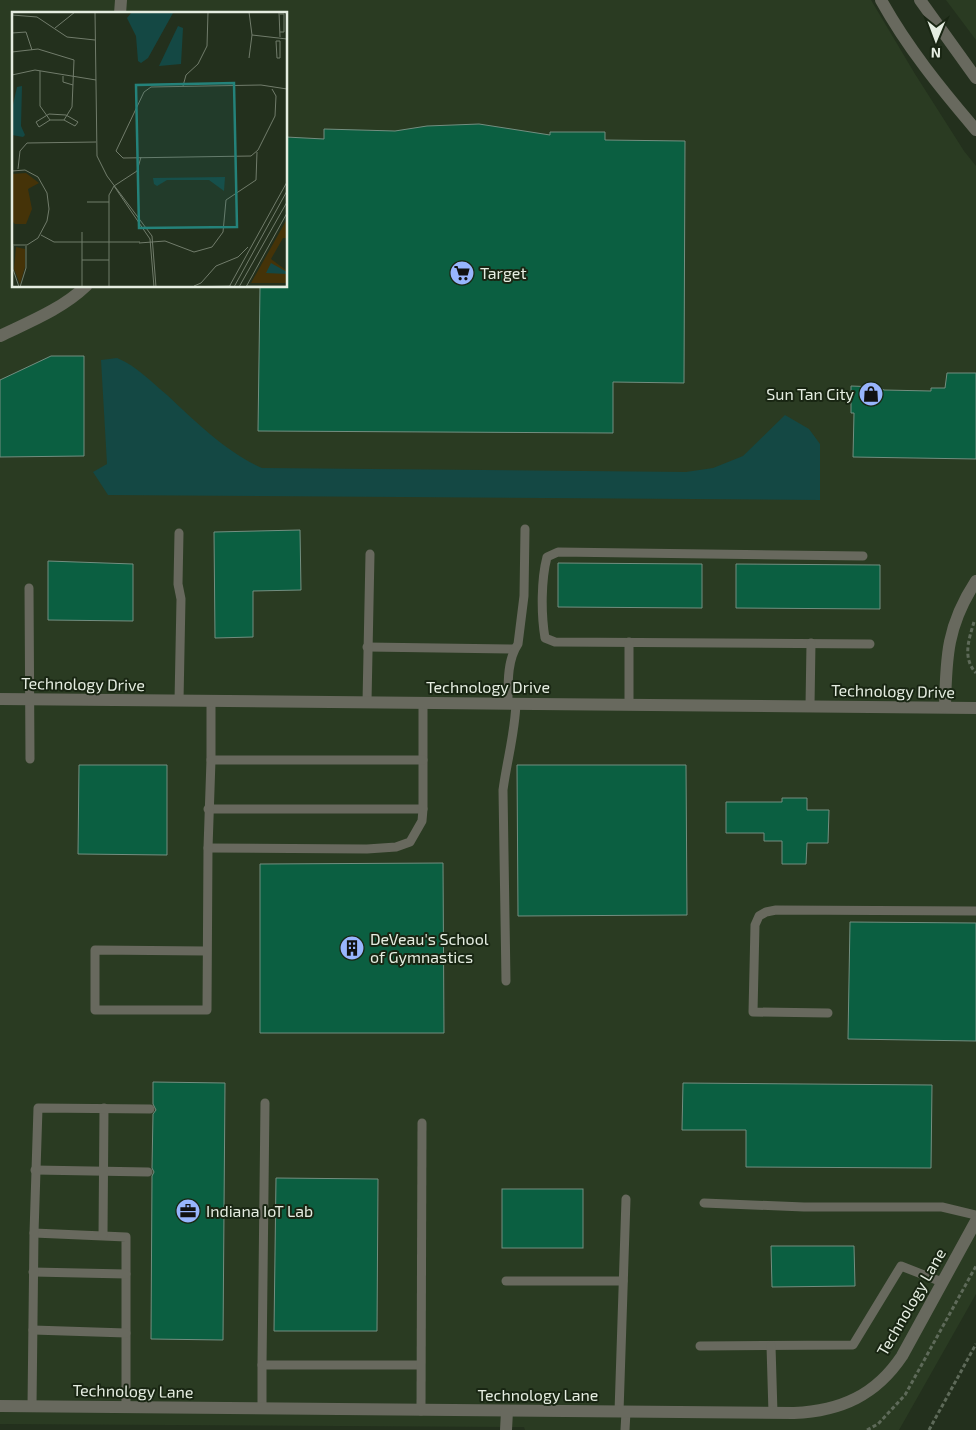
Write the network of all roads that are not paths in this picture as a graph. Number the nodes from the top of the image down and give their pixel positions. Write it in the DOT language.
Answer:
graph roads {
  1 [pos="881,0"];
  2 [pos="920,0"];
  3 [pos="976,78"];
  4 [pos="976,130"];
  5 [pos="84,288"];
  6 [pos="0,336"];
  7 [pos="525,529"];
  8 [pos="179,533"];
  9 [pos="370,554"];
  10 [pos="863,556"];
  11 [pos="976,581"];
  12 [pos="29,588"];
  13 [pos="629,642"];
  14 [pos="811,644"];
  15 [pos="870,644"];
  16 [pos="368,647"];
  17 [pos="514,649"];
  18 [pos="0,699"];
  19 [pos="30,700"];
  20 [pos="179,701"];
  21 [pos="212,702"];
  22 [pos="368,702"];
  23 [pos="512,703"];
  24 [pos="423,704"];
  25 [pos="629,704"];
  26 [pos="810,706"];
  27 [pos="946,707"];
  28 [pos="976,708"];
  29 [pos="30,759"];
  30 [pos="211,760"];
  31 [pos="423,760"];
  32 [pos="208,809"];
  33 [pos="423,809"];
  34 [pos="208,848"];
  35 [pos="976,911"];
  36 [pos="206,951"];
  37 [pos="506,981"];
  38 [pos="828,1013"];
  39 [pos="265,1103"];
  40 [pos="104,1108"];
  41 [pos="150,1109"];
  42 [pos="422,1122"];
  43 [pos="35,1170"];
  44 [pos="103,1171"];
  45 [pos="148,1172"];
  46 [pos="626,1199"];
  47 [pos="704,1203"];
  48 [pos="976,1215"];
  49 [pos="976,1220"];
  50 [pos="34,1233"];
  51 [pos="103,1235"];
  52 [pos="33,1272"];
  53 [pos="126,1274"];
  54 [pos="506,1281"];
  55 [pos="623,1281"];
  56 [pos="942,1282"];
  57 [pos="33,1330"];
  58 [pos="126,1332"];
  59 [pos="700,1346"];
  60 [pos="771,1346"];
  61 [pos="262,1365"];
  62 [pos="420,1365"];
  63 [pos="0,1406"];
  64 [pos="32,1406"];
  65 [pos="126,1407"];
  66 [pos="262,1409"];
  67 [pos="420,1410"];
  68 [pos="507,1411"];
  69 [pos="622,1412"];
  70 [pos="773,1413"];
  71 [pos="506,1430"];
  72 [pos="625,1430"];
  1 -- 4 [label="street"];
  2 -- 3 [label="street"];
  5 -- 6 [label="street"];
  7 -- 17 [label="lane"];
  8 -- 20 [label="lane"];
  9 -- 16 [label="lane"];
  10 -- 13 [label="lane"];
  11 -- 27 [label="street"];
  12 -- 19 [label="lane"];
  13 -- 14 [label="lane"];
  13 -- 25 [label="lane"];
  14 -- 15 [label="lane"];
  14 -- 26 [label="lane"];
  16 -- 17 [label="lane"];
  16 -- 22 [label="lane"];
  17 -- 23 [label="lane"];
  18 -- 19 [label="street, Technology Drive"];
  19 -- 20 [label="street, Technology Drive"];
  19 -- 29 [label="lane"];
  20 -- 21 [label="street, Technology Drive"];
  21 -- 22 [label="street, Technology Drive"];
  21 -- 30 [label="lane"];
  22 -- 24 [label="street, Technology Drive"];
  23 -- 24 [label="street, Technology Drive"];
  23 -- 25 [label="street, Technology Drive"];
  23 -- 37 [label="lane"];
  24 -- 31 [label="lane"];
  25 -- 26 [label="street, Technology Drive"];
  26 -- 27 [label="street, Technology Drive"];
  27 -- 28 [label="street, Technology Drive"];
  30 -- 31 [label="lane"];
  30 -- 32 [label="lane"];
  31 -- 33 [label="lane"];
  32 -- 33 [label="lane"];
  32 -- 34 [label="lane"];
  33 -- 34 [label="lane"];
  34 -- 36 [label="lane"];
  35 -- 38 [label="lane"];
  36 -- 36 [label="lane"];
  39 -- 61 [label="lane"];
  40 -- 41 [label="lane"];
  40 -- 43 [label="lane"];
  40 -- 44 [label="lane"];
  42 -- 62 [label="lane"];
  43 -- 44 [label="lane"];
  43 -- 50 [label="lane"];
  44 -- 45 [label="lane"];
  44 -- 51 [label="lane"];
  46 -- 55 [label="lane"];
  47 -- 48 [label="lane"];
  49 -- 56 [label="street, Technology Lane"];
  50 -- 51 [label="lane"];
  50 -- 52 [label="lane"];
  51 -- 53 [label="lane"];
  52 -- 53 [label="lane"];
  52 -- 57 [label="lane"];
  53 -- 58 [label="lane"];
  54 -- 55 [label="lane"];
  55 -- 69 [label="lane"];
  56 -- 60 [label="lane"];
  56 -- 70 [label="street, Technology Lane"];
  57 -- 58 [label="lane"];
  57 -- 64 [label="lane"];
  58 -- 65 [label="lane"];
  59 -- 60 [label="lane"];
  60 -- 70 [label="lane"];
  61 -- 62 [label="lane"];
  61 -- 66 [label="lane"];
  62 -- 67 [label="lane"];
  63 -- 64 [label="street, Technology Lane"];
  64 -- 65 [label="street, Technology Lane"];
  65 -- 66 [label="street, Technology Lane"];
  66 -- 67 [label="street, Technology Lane"];
  67 -- 68 [label="street, Technology Lane"];
  68 -- 69 [label="street, Technology Lane"];
  68 -- 71 [label="street"];
  69 -- 70 [label="street, Technology Lane"];
  69 -- 72 [label="lane"];
}
